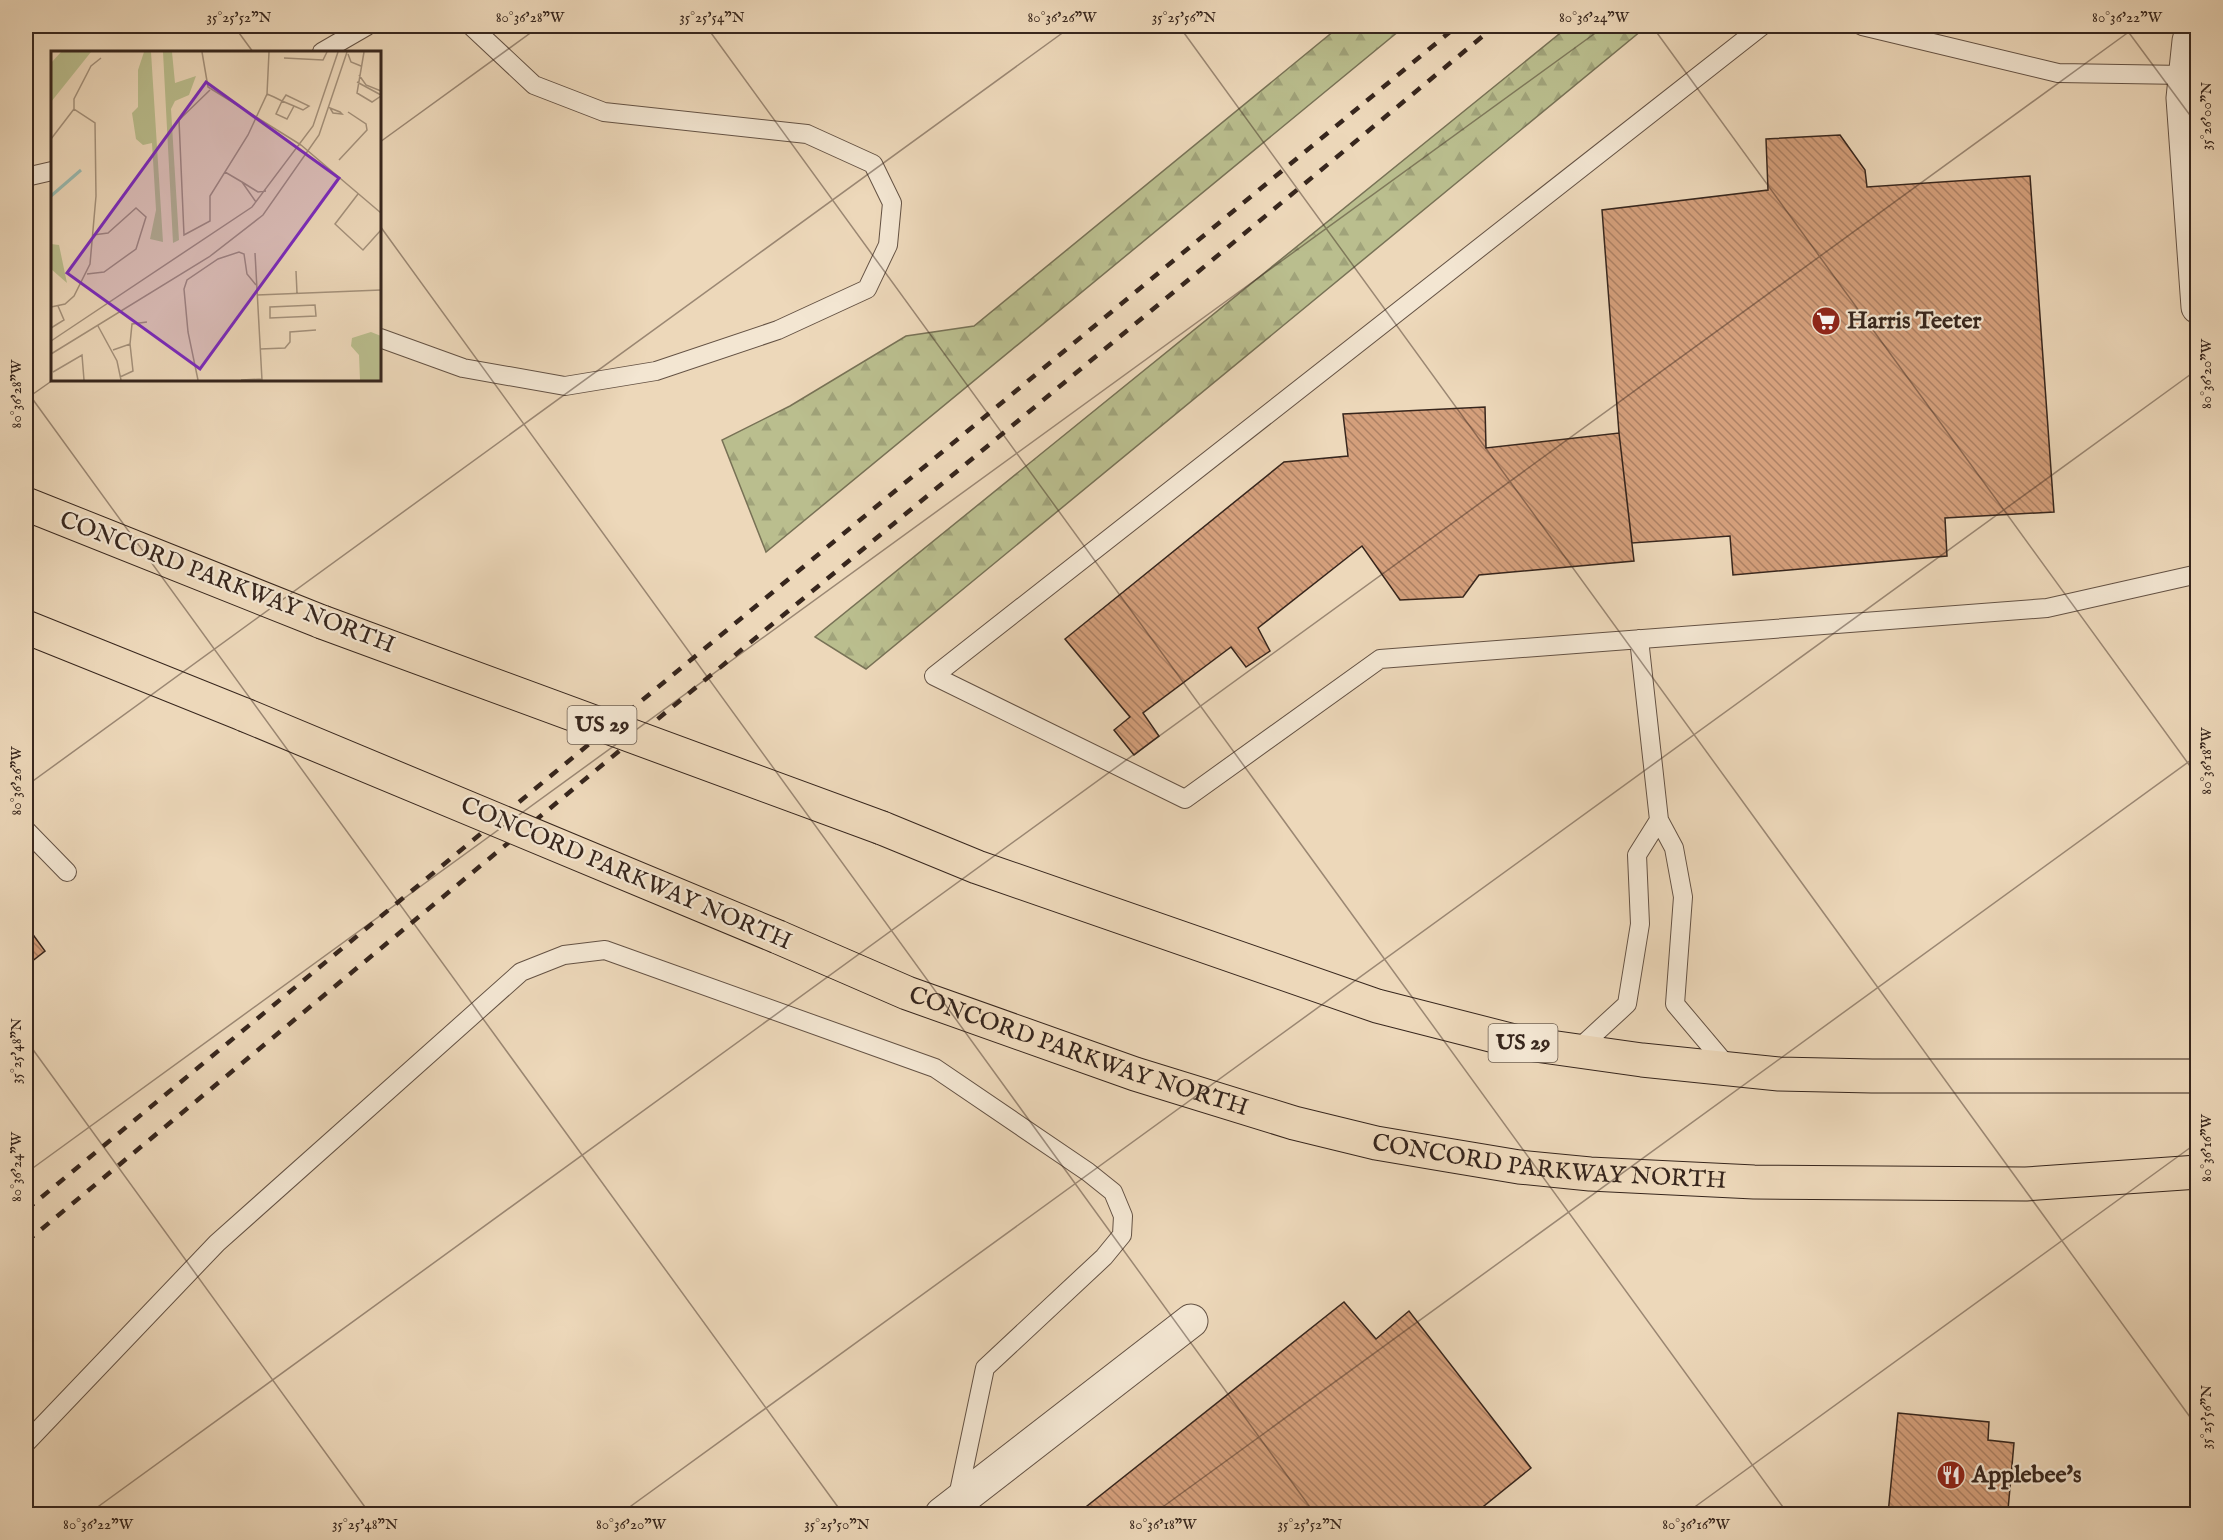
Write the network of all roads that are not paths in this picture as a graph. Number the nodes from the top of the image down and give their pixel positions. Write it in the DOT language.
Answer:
graph roads {
  1 [pos="367,26"];
  2 [pos="471,26"];
  3 [pos="1762,26"];
  4 [pos="1862,26"];
  5 [pos="2193,26"];
  6 [pos="324,51"];
  7 [pos="2185,75"];
  8 [pos="51,171"];
  9 [pos="26,177"];
  10 [pos="2198,308"];
  11 [pos="381,338"];
  12 [pos="26,504"];
  13 [pos="2198,574"];
  14 [pos="26,627"];
  15 [pos="1640,639"];
  16 [pos="1659,820"];
  17 [pos="26,831"];
  18 [pos="67,872"];
  19 [pos="1576,1051"];
  20 [pos="1730,1069"];
  21 [pos="2198,1076"];
  22 [pos="2198,1172"];
  23 [pos="1191,1321"];
  24 [pos="26,1443"];
  25 [pos="949,1509"];
  1 -- 6 [label="lane"];
  2 -- 11 [label="lane"];
  3 -- 15 [label="lane"];
  4 -- 7 [label="lane"];
  5 -- 7 [label="street"];
  7 -- 10 [label="street"];
  8 -- 9 [label="lane"];
  12 -- 19 [label="highway, CONCORD PARKWAY NORTH / US 29, bridge"];
  13 -- 15 [label="lane"];
  14 -- 22 [label="highway, CONCORD PARKWAY NORTH, bridge"];
  15 -- 16 [label="lane"];
  16 -- 19 [label="lane"];
  16 -- 20 [label="lane"];
  17 -- 18 [label="lane"];
  19 -- 20 [label="highway, CONCORD PARKWAY NORTH / US 29"];
  20 -- 21 [label="highway, CONCORD PARKWAY NORTH / US 29"];
  23 -- 25 [label="street"];
  24 -- 25 [label="lane"];
}
